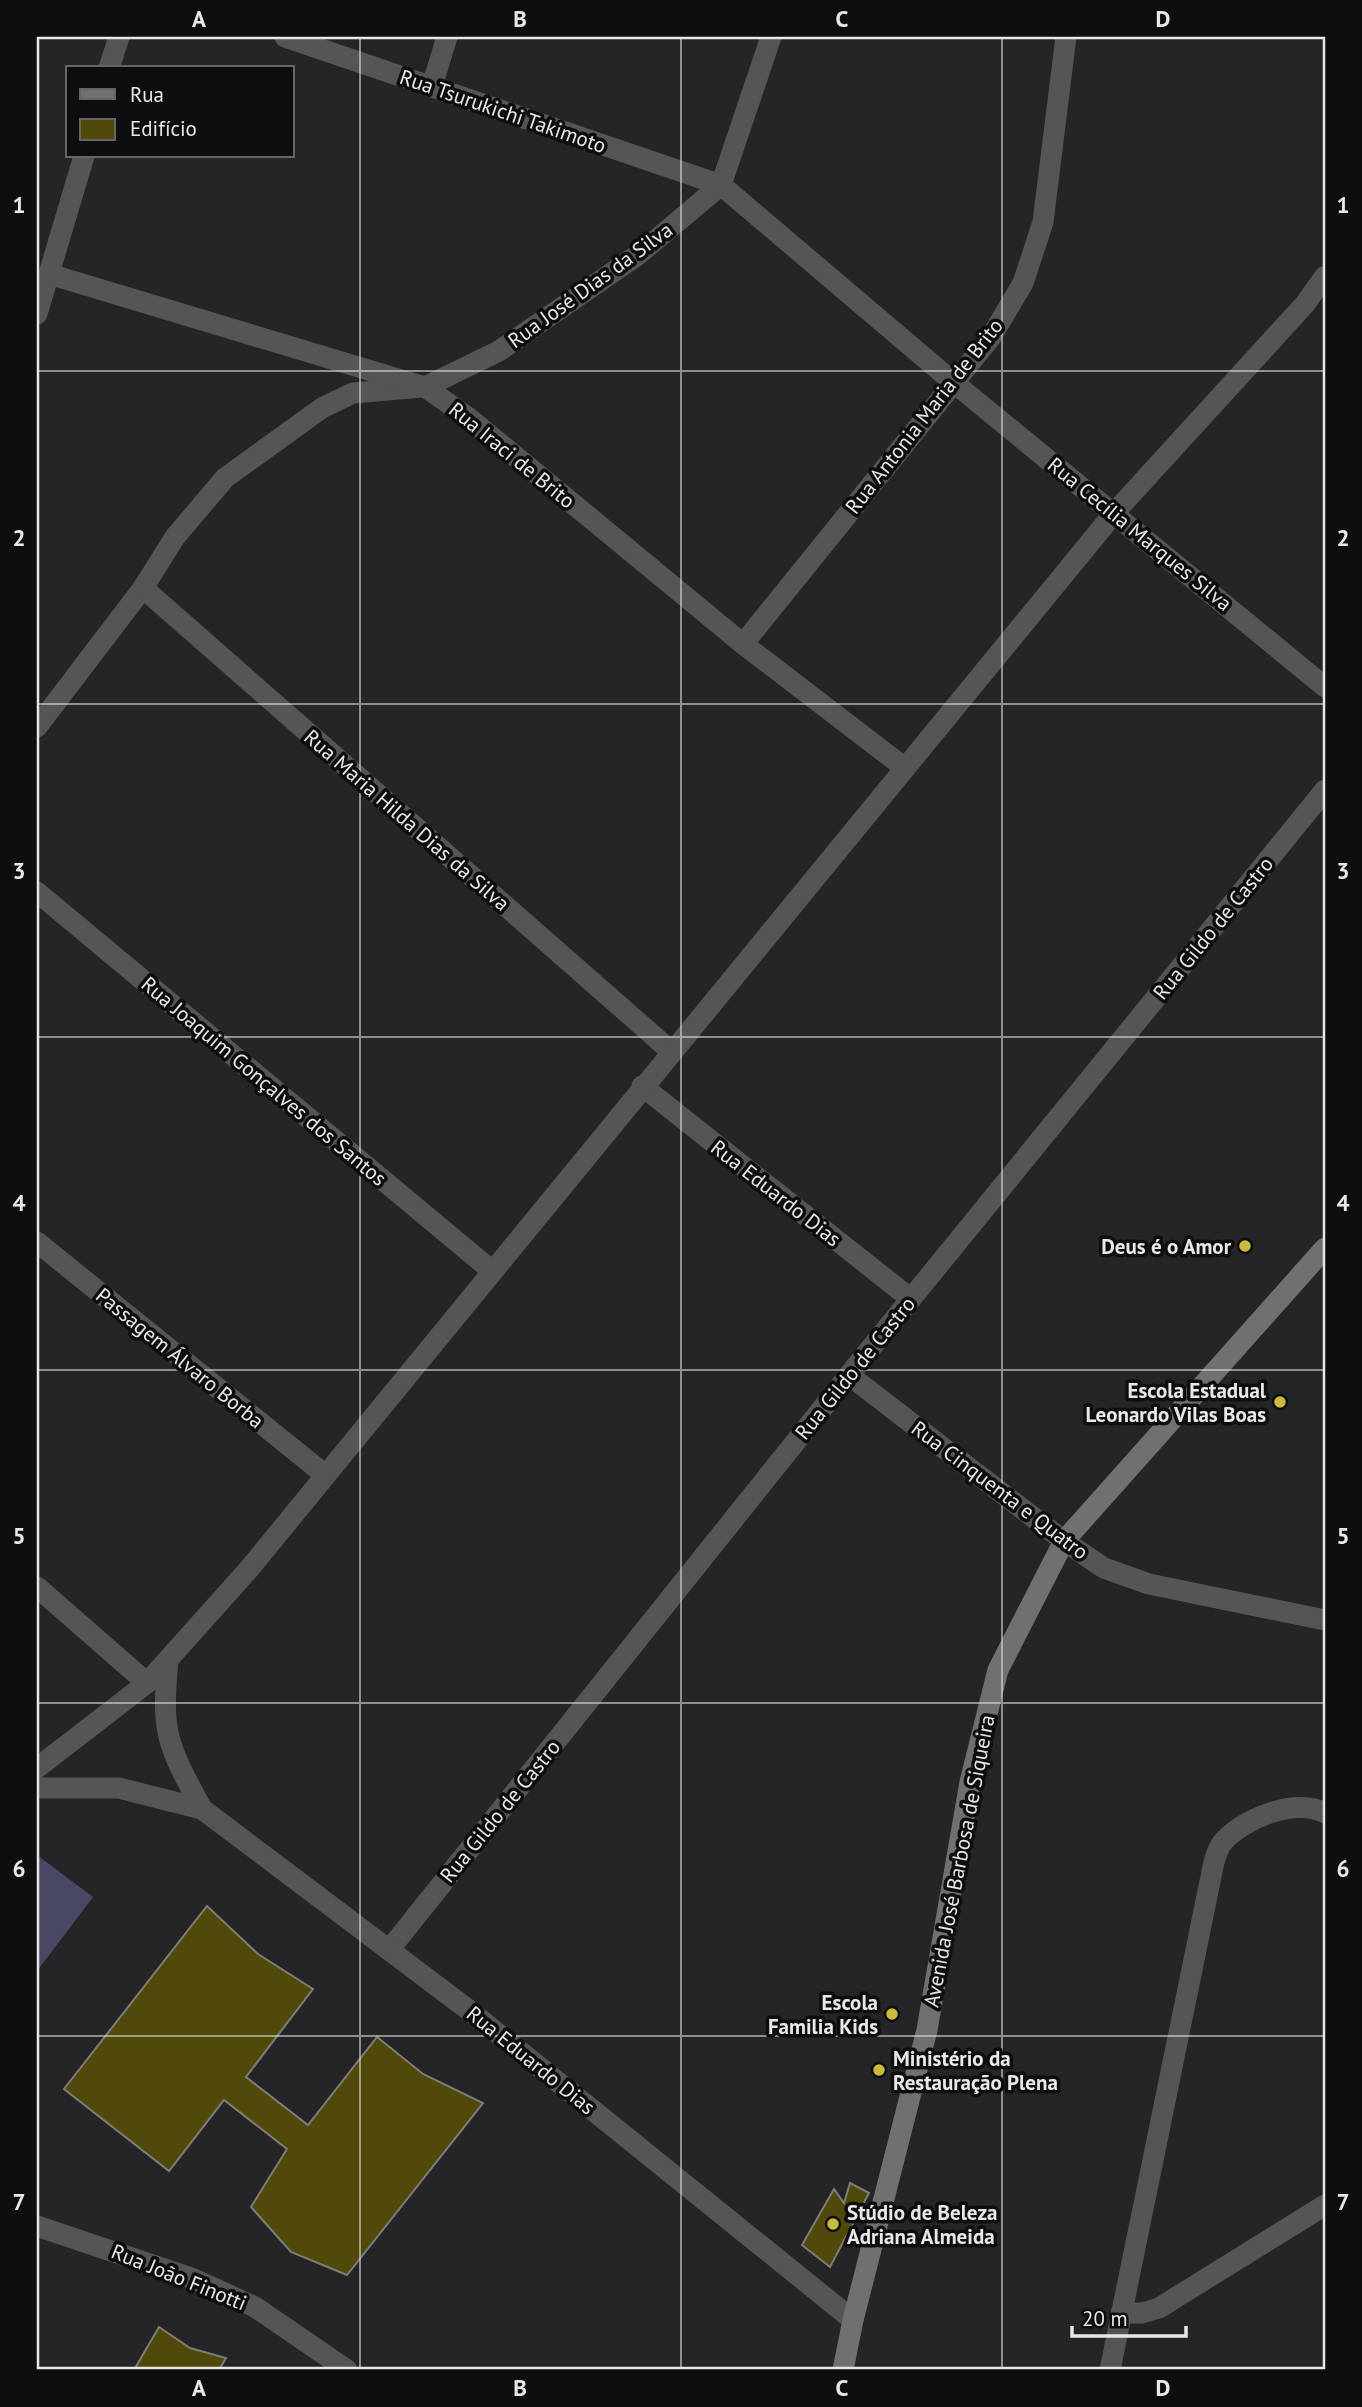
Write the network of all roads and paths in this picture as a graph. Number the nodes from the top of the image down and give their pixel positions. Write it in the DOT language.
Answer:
graph roads {
  1 [pos="119,37"];
  2 [pos="285,37"];
  3 [pos="447,37"];
  4 [pos="771,37"];
  5 [pos="1066,37"];
  6 [pos="110,66"];
  7 [pos="432,86"];
  8 [pos="83,158"];
  9 [pos="721,185"];
  10 [pos="49,274"];
  11 [pos="1325,276"];
  12 [pos="37,314"];
  13 [pos="953,382"];
  14 [pos="425,387"];
  15 [pos="1115,512"];
  16 [pos="143,588"];
  17 [pos="743,644"];
  18 [pos="1325,687"];
  19 [pos="37,727"];
  20 [pos="905,768"];
  21 [pos="1325,790"];
  22 [pos="37,892"];
  23 [pos="672,1052"];
  24 [pos="642,1086"];
  25 [pos="37,1242"];
  26 [pos="1325,1248"];
  27 [pos="491,1270"];
  28 [pos="911,1299"];
  29 [pos="849,1375"];
  30 [pos="324,1474"];
  31 [pos="1064,1541"];
  32 [pos="37,1587"];
  33 [pos="1325,1620"];
  34 [pos="168,1660"];
  35 [pos="147,1683"];
  36 [pos="37,1768"];
  37 [pos="37,1788"];
  38 [pos="202,1809"];
  39 [pos="1325,1814"];
  40 [pos="389,1950"];
  41 [pos="1325,2205"];
  42 [pos="37,2227"];
  43 [pos="1121,2312"];
  44 [pos="853,2320"];
  45 [pos="347,2370"];
  46 [pos="843,2370"];
  47 [pos="1110,2370"];
  1 -- 6 [label="street"];
  2 -- 7 [label="street, Rua Tsurukichi Takimoto"];
  3 -- 7 [label="street"];
  4 -- 9 [label="street"];
  5 -- 13 [label="street, Rua Antonia Maria de Brito"];
  7 -- 9 [label="street, Rua Tsurukichi Takimoto"];
  8 -- 10 [label="street"];
  9 -- 13 [label="street, Rua Cecília Marques Silva"];
  9 -- 14 [label="street, Rua José Dias da Silva"];
  10 -- 12 [label="street"];
  10 -- 14 [label="street, Rua Iraci de Brito"];
  11 -- 15 [label="street"];
  13 -- 15 [label="street, Rua Cecília Marques Silva"];
  13 -- 17 [label="street, Rua Antonia Maria de Brito"];
  14 -- 16 [label="street"];
  14 -- 17 [label="street, Rua Iraci de Brito"];
  15 -- 18 [label="street, Rua Cecília Marques Silva"];
  15 -- 20 [label="street"];
  16 -- 19 [label="street"];
  16 -- 23 [label="street, Rua Maria Hilda Dias da Silva"];
  17 -- 20 [label="street, Rua Iraci de Brito"];
  20 -- 23 [label="street"];
  21 -- 28 [label="street, Rua Gildo de Castro"];
  22 -- 27 [label="street, Rua Joaquim Gonçalves dos Santos"];
  23 -- 24 [label="street"];
  24 -- 27 [label="street"];
  24 -- 28 [label="street, Rua Eduardo Dias"];
  25 -- 30 [label="street, Passagem Álvaro Borba"];
  26 -- 31 [label="main road, Avenida José Barbosa de Siqueira"];
  27 -- 30 [label="street"];
  28 -- 29 [label="street, Rua Gildo de Castro"];
  29 -- 31 [label="street, Rua Cinquenta e Quatro"];
  29 -- 40 [label="street, Rua Gildo de Castro"];
  30 -- 34 [label="street"];
  31 -- 33 [label="street, Rua Cinquenta e Quatro"];
  31 -- 44 [label="main road, Avenida José Barbosa de Siqueira"];
  32 -- 35 [label="street"];
  34 -- 35 [label="street"];
  34 -- 38 [label="street, Rua Eduardo Dias"];
  35 -- 36 [label="street"];
  37 -- 38 [label="street, Rua Eduardo Dias"];
  38 -- 40 [label="street, Rua Eduardo Dias"];
  39 -- 43 [label="street"];
  40 -- 44 [label="street, Rua Eduardo Dias"];
  41 -- 43 [label="street"];
  42 -- 45 [label="street, Rua João Finotti"];
  43 -- 47 [label="street"];
  44 -- 46 [label="main road, Avenida José Barbosa de Siqueira"];
}
